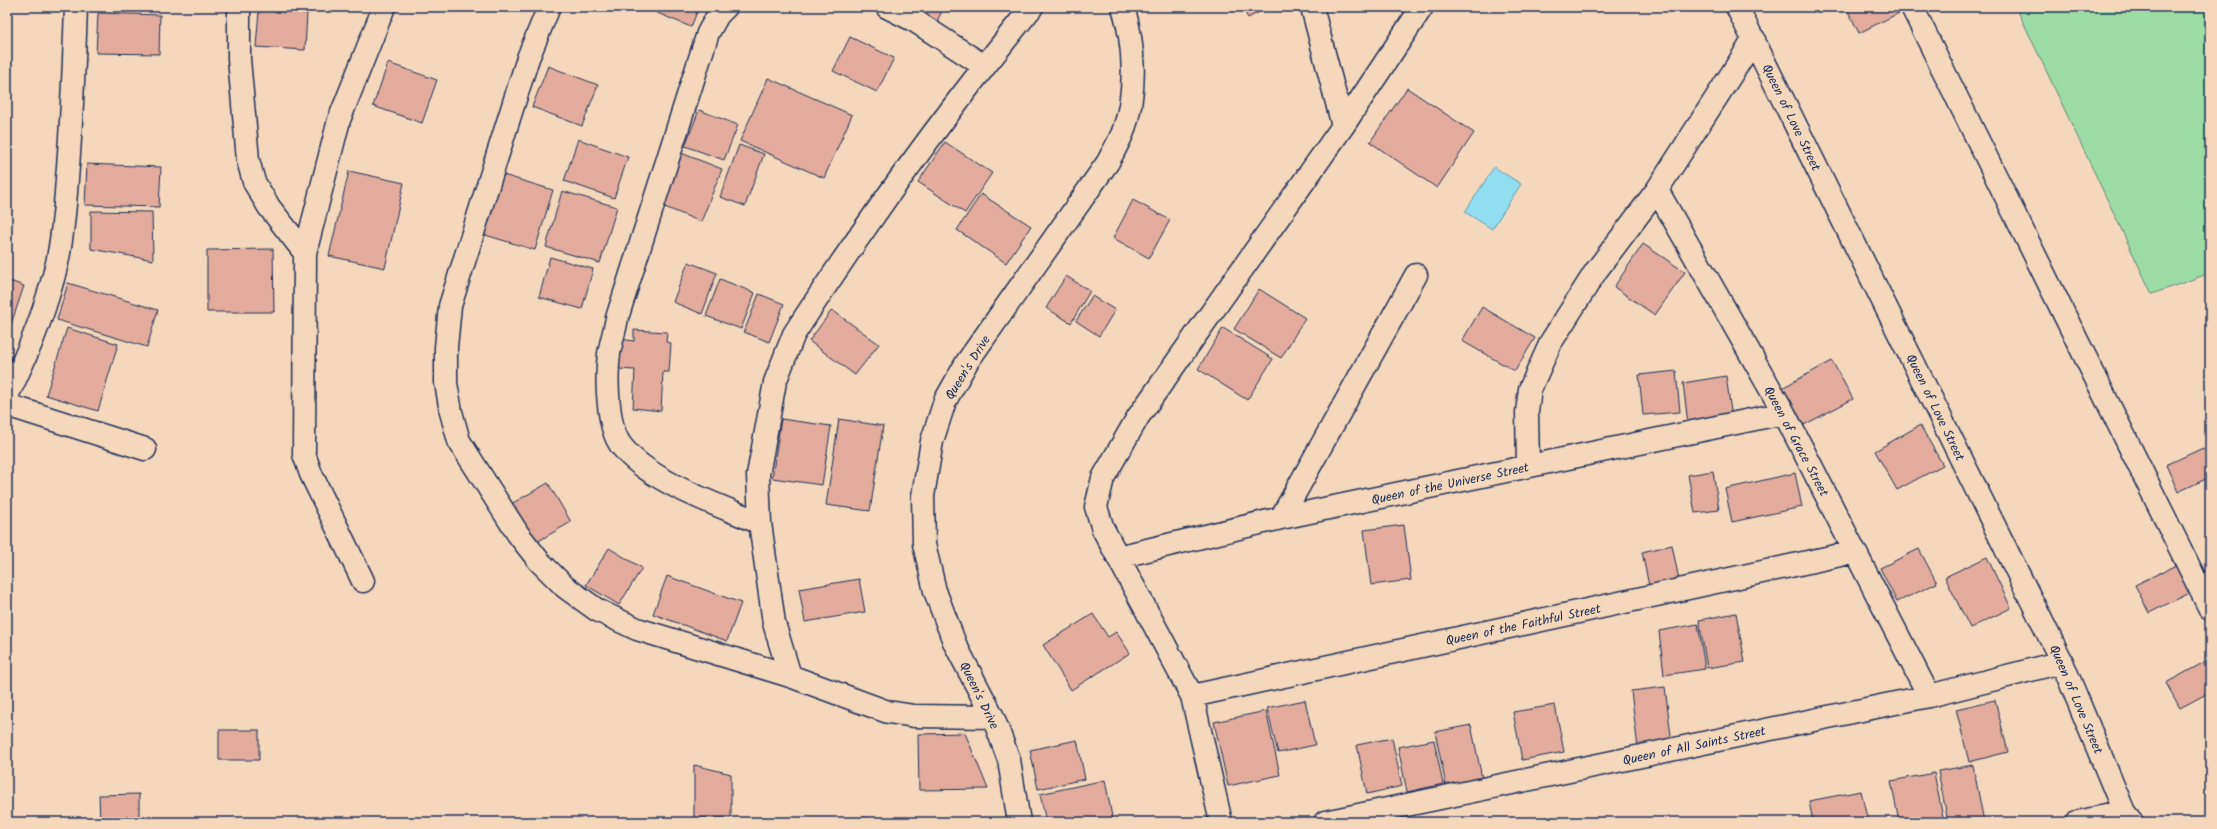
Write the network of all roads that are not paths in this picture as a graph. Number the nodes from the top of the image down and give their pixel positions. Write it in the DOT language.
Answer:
graph roads {
  1 [pos="76,7"];
  2 [pos="239,7"];
  3 [pos="384,7"];
  4 [pos="549,7"];
  5 [pos="726,7"];
  6 [pos="887,7"];
  7 [pos="1032,7"];
  8 [pos="1123,7"];
  9 [pos="1312,7"];
  10 [pos="1422,7"];
  11 [pos="1737,7"];
  12 [pos="1912,7"];
  13 [pos="1754,39"];
  14 [pos="984,66"];
  15 [pos="1343,126"];
  16 [pos="1657,190"];
  17 [pos="305,253"];
  18 [pos="1416,275"];
  19 [pos="7,396"];
  20 [pos="7,405"];
  21 [pos="1784,413"];
  22 [pos="145,449"];
  23 [pos="1528,466"];
  24 [pos="1281,518"];
  25 [pos="760,523"];
  26 [pos="1854,552"];
  27 [pos="1118,557"];
  28 [pos="363,581"];
  29 [pos="2210,609"];
  30 [pos="2062,662"];
  31 [pos="790,676"];
  32 [pos="1192,696"];
  33 [pos="1928,696"];
  34 [pos="993,717"];
  35 [pos="2128,817"];
  36 [pos="1019,822"];
  37 [pos="1221,822"];
  38 [pos="1325,822"];
  39 [pos="2078,822"];
  1 -- 19 [label="street"];
  2 -- 17 [label="street"];
  3 -- 17 [label="street"];
  4 -- 31 [label="street"];
  5 -- 25 [label="street"];
  6 -- 14 [label="street"];
  7 -- 14 [label="street"];
  8 -- 34 [label="street, Queen's Drive"];
  9 -- 15 [label="street"];
  10 -- 15 [label="street"];
  11 -- 13 [label="street, Queen of Love Street"];
  12 -- 29 [label="street"];
  13 -- 16 [label="street"];
  13 -- 30 [label="street, Queen of Love Street"];
  14 -- 25 [label="street"];
  15 -- 27 [label="street"];
  16 -- 21 [label="street, Queen of Grace Street"];
  16 -- 23 [label="street"];
  17 -- 28 [label="street"];
  18 -- 24 [label="street"];
  20 -- 22 [label="street"];
  21 -- 23 [label="street, Queen of the Universe Street"];
  21 -- 26 [label="street, Queen of Grace Street"];
  23 -- 24 [label="street, Queen of the Universe Street"];
  24 -- 27 [label="street, Queen of the Universe Street"];
  25 -- 31 [label="street"];
  26 -- 32 [label="street, Queen of the Faithful Street"];
  26 -- 33 [label="street, Queen of Grace Street"];
  27 -- 32 [label="street"];
  30 -- 33 [label="street, Queen of All Saints Street"];
  30 -- 35 [label="street, Queen of Love Street"];
  31 -- 34 [label="street"];
  32 -- 37 [label="street"];
  33 -- 38 [label="street, Queen of All Saints Street"];
  34 -- 36 [label="street, Queen's Drive"];
  35 -- 39 [label="street"];
}
